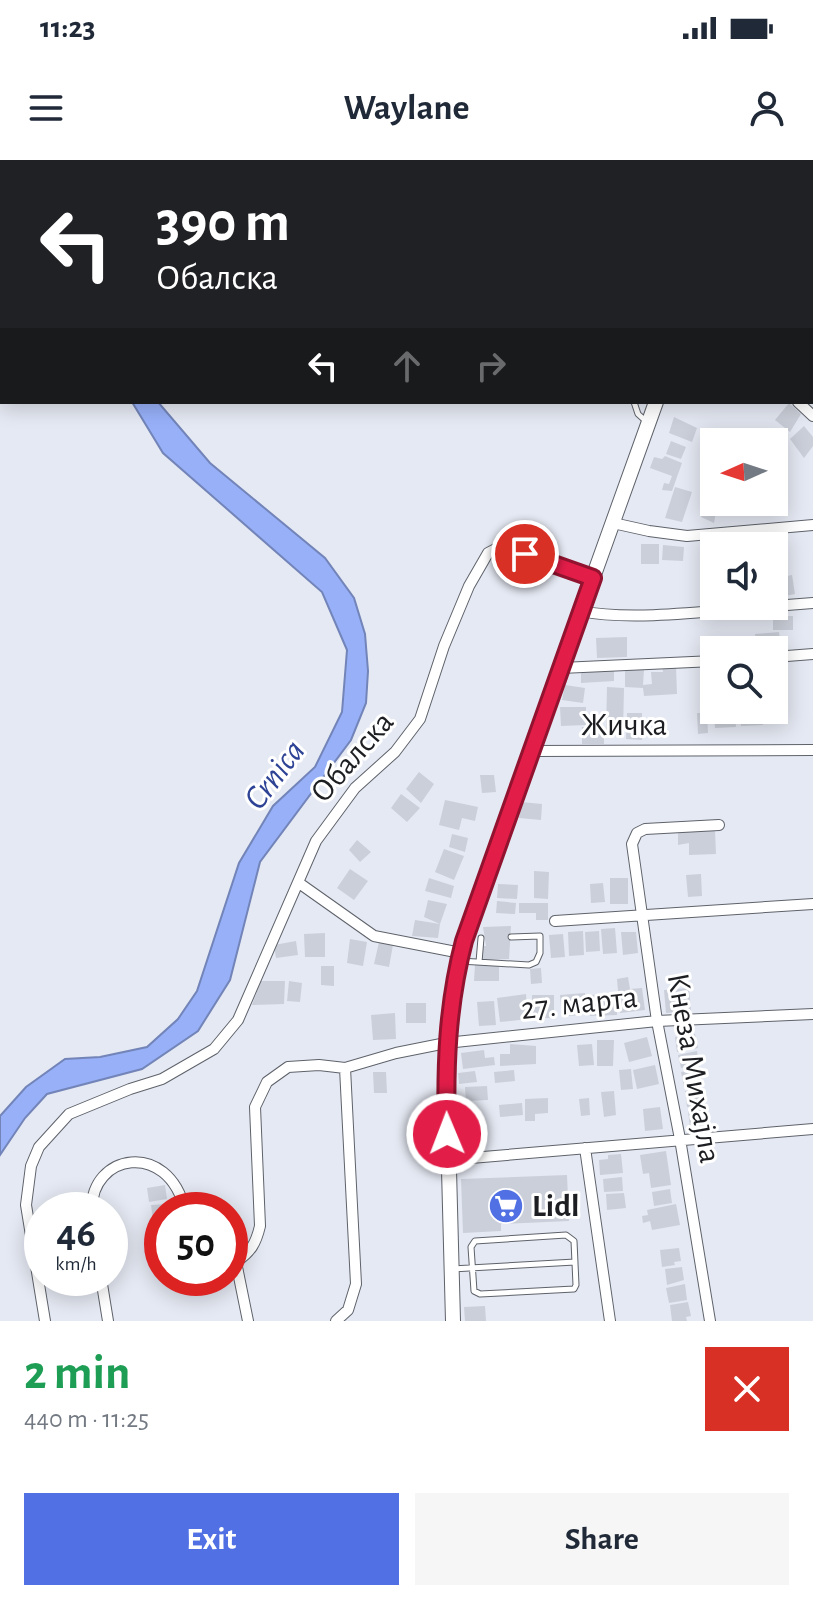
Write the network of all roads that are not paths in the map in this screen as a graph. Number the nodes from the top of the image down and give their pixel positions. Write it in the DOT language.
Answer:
graph roads {
  1 [pos="635,404"];
  2 [pos="655,404"];
  3 [pos="649,423"];
  4 [pos="613,523"];
  5 [pos="813,525"];
  6 [pos="593,578"];
  7 [pos="813,603"];
  8 [pos="788,605"];
  9 [pos="581,611"];
  10 [pos="700,611"];
  11 [pos="813,654"];
  12 [pos="788,656"];
  13 [pos="700,662"];
  14 [pos="561,668"];
  15 [pos="813,750"];
  16 [pos="531,751"];
  17 [pos="719,825"];
  18 [pos="299,883"];
  19 [pos="813,904"];
  20 [pos="643,917"];
  21 [pos="555,921"];
  22 [pos="467,929"];
  23 [pos="511,937"];
  24 [pos="460,957"];
  25 [pos="479,962"];
  26 [pos="813,1014"];
  27 [pos="657,1021"];
  28 [pos="446,1043"];
  29 [pos="345,1068"];
  30 [pos="813,1129"];
  31 [pos="680,1139"];
  32 [pos="585,1148"];
  33 [pos="447,1160"];
  34 [pos="97,1192"];
  35 [pos="178,1192"];
  36 [pos="248,1254"];
  37 [pos="575,1262"];
  38 [pos="471,1268"];
  39 [pos="451,1269"];
  40 [pos="104,1296"];
  41 [pos="242,1296"];
  42 [pos="45,1321"];
  43 [pos="108,1321"];
  44 [pos="248,1321"];
  45 [pos="336,1321"];
  46 [pos="453,1321"];
  47 [pos="610,1321"];
  48 [pos="710,1321"];
  1 -- 3 [label="lane"];
  2 -- 3 [label="main road"];
  3 -- 4 [label="main road"];
  4 -- 5 [label="street"];
  4 -- 6 [label="main road"];
  6 -- 9 [label="main road"];
  6 -- 18 [label="street, Обалска"];
  7 -- 8 [label="street"];
  9 -- 10 [label="street"];
  9 -- 14 [label="main road"];
  11 -- 12 [label="street"];
  13 -- 14 [label="street"];
  14 -- 16 [label="main road"];
  15 -- 16 [label="street, Жичка"];
  16 -- 22 [label="main road"];
  17 -- 20 [label="street, Кнеза Михајла"];
  18 -- 24 [label="street"];
  18 -- 42 [label="street, Обалска"];
  19 -- 20 [label="street"];
  20 -- 21 [label="street"];
  20 -- 27 [label="street, Кнеза Михајла"];
  22 -- 24 [label="main road"];
  22 -- 25 [label="lane"];
  23 -- 25 [label="lane"];
  24 -- 25 [label="lane"];
  24 -- 28 [label="main road"];
  26 -- 27 [label="street, 27. марта"];
  27 -- 28 [label="street, 27. марта"];
  27 -- 31 [label="street, Кнеза Михајла"];
  28 -- 29 [label="street, 27. марта"];
  28 -- 33 [label="main road"];
  29 -- 36 [label="street, 27. марта"];
  29 -- 45 [label="street"];
  30 -- 31 [label="street"];
  31 -- 32 [label="street"];
  31 -- 48 [label="street, Кнеза Михајла"];
  32 -- 33 [label="street"];
  32 -- 47 [label="street"];
  33 -- 39 [label="main road"];
  34 -- 35 [label="street"];
  37 -- 38 [label="lane"];
  37 -- 38 [label="lane"];
  37 -- 38 [label="lane"];
  38 -- 39 [label="lane"];
  39 -- 46 [label="main road"];
  40 -- 43 [label="street"];
  41 -- 44 [label="street"];
}
